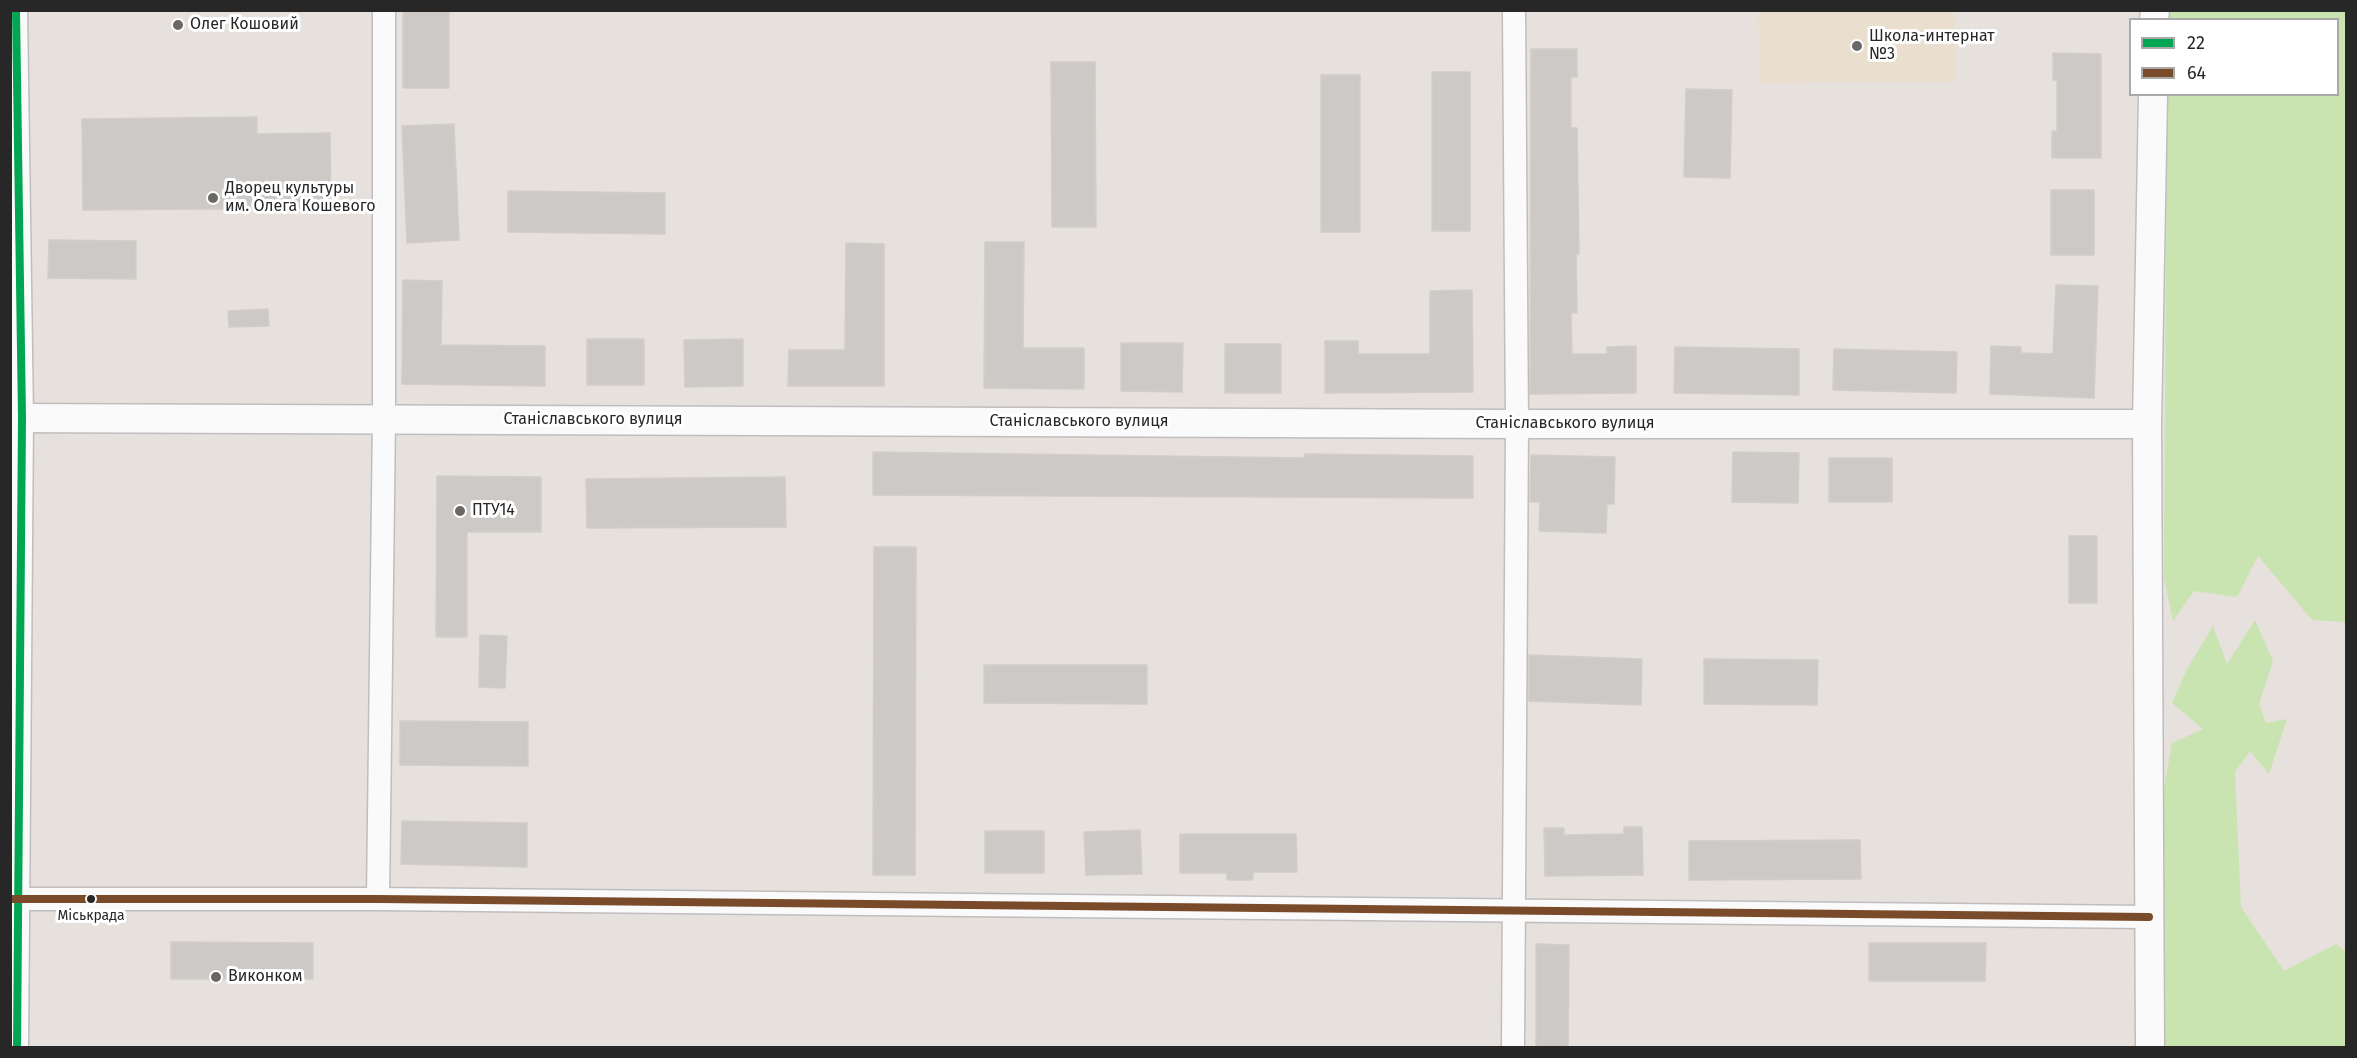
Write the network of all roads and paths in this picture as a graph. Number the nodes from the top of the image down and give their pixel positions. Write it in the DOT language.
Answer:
graph roads {
  1 [pos="15,10"];
  2 [pos="384,10"];
  3 [pos="1514,10"];
  4 [pos="2153,96"];
  5 [pos="16,418"];
  6 [pos="384,419"];
  7 [pos="1517,424"];
  8 [pos="2147,424"];
  9 [pos="378,899"];
  10 [pos="14,900"];
  11 [pos="1513,911"];
  12 [pos="2149,918"];
  13 [pos="17,1047"];
  14 [pos="1513,1047"];
  15 [pos="2150,1047"];
  1 -- 5 [label="street"];
  2 -- 6 [label="street"];
  3 -- 7 [label="street"];
  4 -- 8 [label="street"];
  5 -- 6 [label="street, Станіславського вулиця"];
  5 -- 10 [label="street"];
  6 -- 7 [label="street, Станіславського вулиця"];
  6 -- 9 [label="street"];
  7 -- 8 [label="street, Станіславського вулиця"];
  7 -- 11 [label="street"];
  8 -- 12 [label="street"];
  9 -- 10 [label="street"];
  9 -- 11 [label="street"];
  10 -- 13 [label="street"];
  11 -- 12 [label="street"];
  11 -- 14 [label="street"];
  12 -- 15 [label="street"];
}
